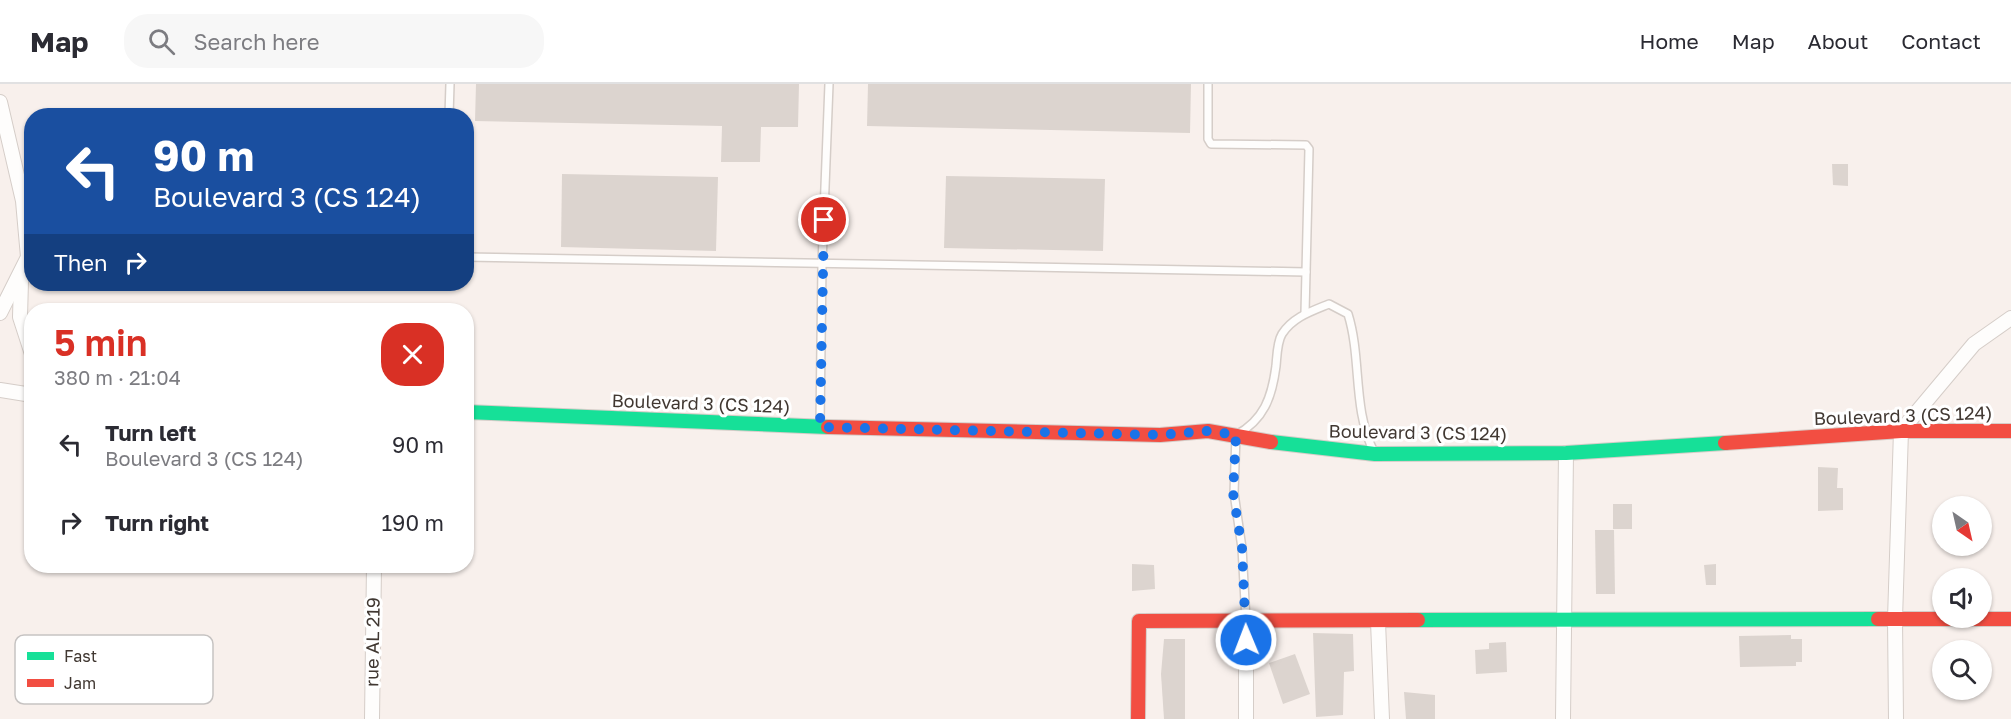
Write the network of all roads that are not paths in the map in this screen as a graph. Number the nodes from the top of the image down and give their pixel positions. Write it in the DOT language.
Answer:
graph roads {
  1 [pos="450,84"];
  2 [pos="829,84"];
  3 [pos="1208,84"];
  4 [pos="0,102"];
  5 [pos="449,108"];
  6 [pos="24,213"];
  7 [pos="474,257"];
  8 [pos="822,264"];
  9 [pos="24,268"];
  10 [pos="1306,272"];
  11 [pos="24,274"];
  12 [pos="0,313"];
  13 [pos="1305,314"];
  14 [pos="2011,318"];
  15 [pos="24,329"];
  16 [pos="0,392"];
  17 [pos="24,394"];
  18 [pos="474,412"];
  19 [pos="820,427"];
  20 [pos="2011,430"];
  21 [pos="1901,431"];
  22 [pos="1236,435"];
  23 [pos="1566,453"];
  24 [pos="1375,454"];
  25 [pos="374,573"];
  26 [pos="2011,619"];
  27 [pos="1246,620"];
  28 [pos="1895,620"];
  29 [pos="1563,621"];
  30 [pos="1378,622"];
  31 [pos="372,719"];
  32 [pos="1138,719"];
  33 [pos="1246,719"];
  34 [pos="1382,719"];
  35 [pos="1563,719"];
  36 [pos="1896,719"];
  1 -- 5 [label="lane"];
  2 -- 8 [label="lane"];
  3 -- 10 [label="lane"];
  4 -- 6 [label="street"];
  7 -- 8 [label="lane"];
  8 -- 10 [label="lane"];
  8 -- 19 [label="lane"];
  9 -- 12 [label="street"];
  10 -- 13 [label="lane"];
  11 -- 15 [label="street"];
  13 -- 22 [label="lane"];
  13 -- 24 [label="lane"];
  14 -- 21 [label="street"];
  16 -- 17 [label="street"];
  18 -- 19 [label="street, Boulevard 3 (CS 124)"];
  19 -- 22 [label="street, Boulevard 3 (CS 124)"];
  20 -- 21 [label="street, Boulevard 3 (CS 124)"];
  21 -- 23 [label="street, Boulevard 3 (CS 124)"];
  21 -- 28 [label="street"];
  22 -- 24 [label="street, Boulevard 3 (CS 124)"];
  22 -- 27 [label="lane"];
  23 -- 24 [label="street, Boulevard 3 (CS 124)"];
  23 -- 29 [label="street"];
  25 -- 31 [label="street, rue AL 219"];
  26 -- 28 [label="street"];
  27 -- 30 [label="street"];
  27 -- 32 [label="street"];
  27 -- 33 [label="street"];
  28 -- 29 [label="street"];
  28 -- 36 [label="street"];
  29 -- 30 [label="street"];
  29 -- 35 [label="street"];
  30 -- 34 [label="street"];
}
